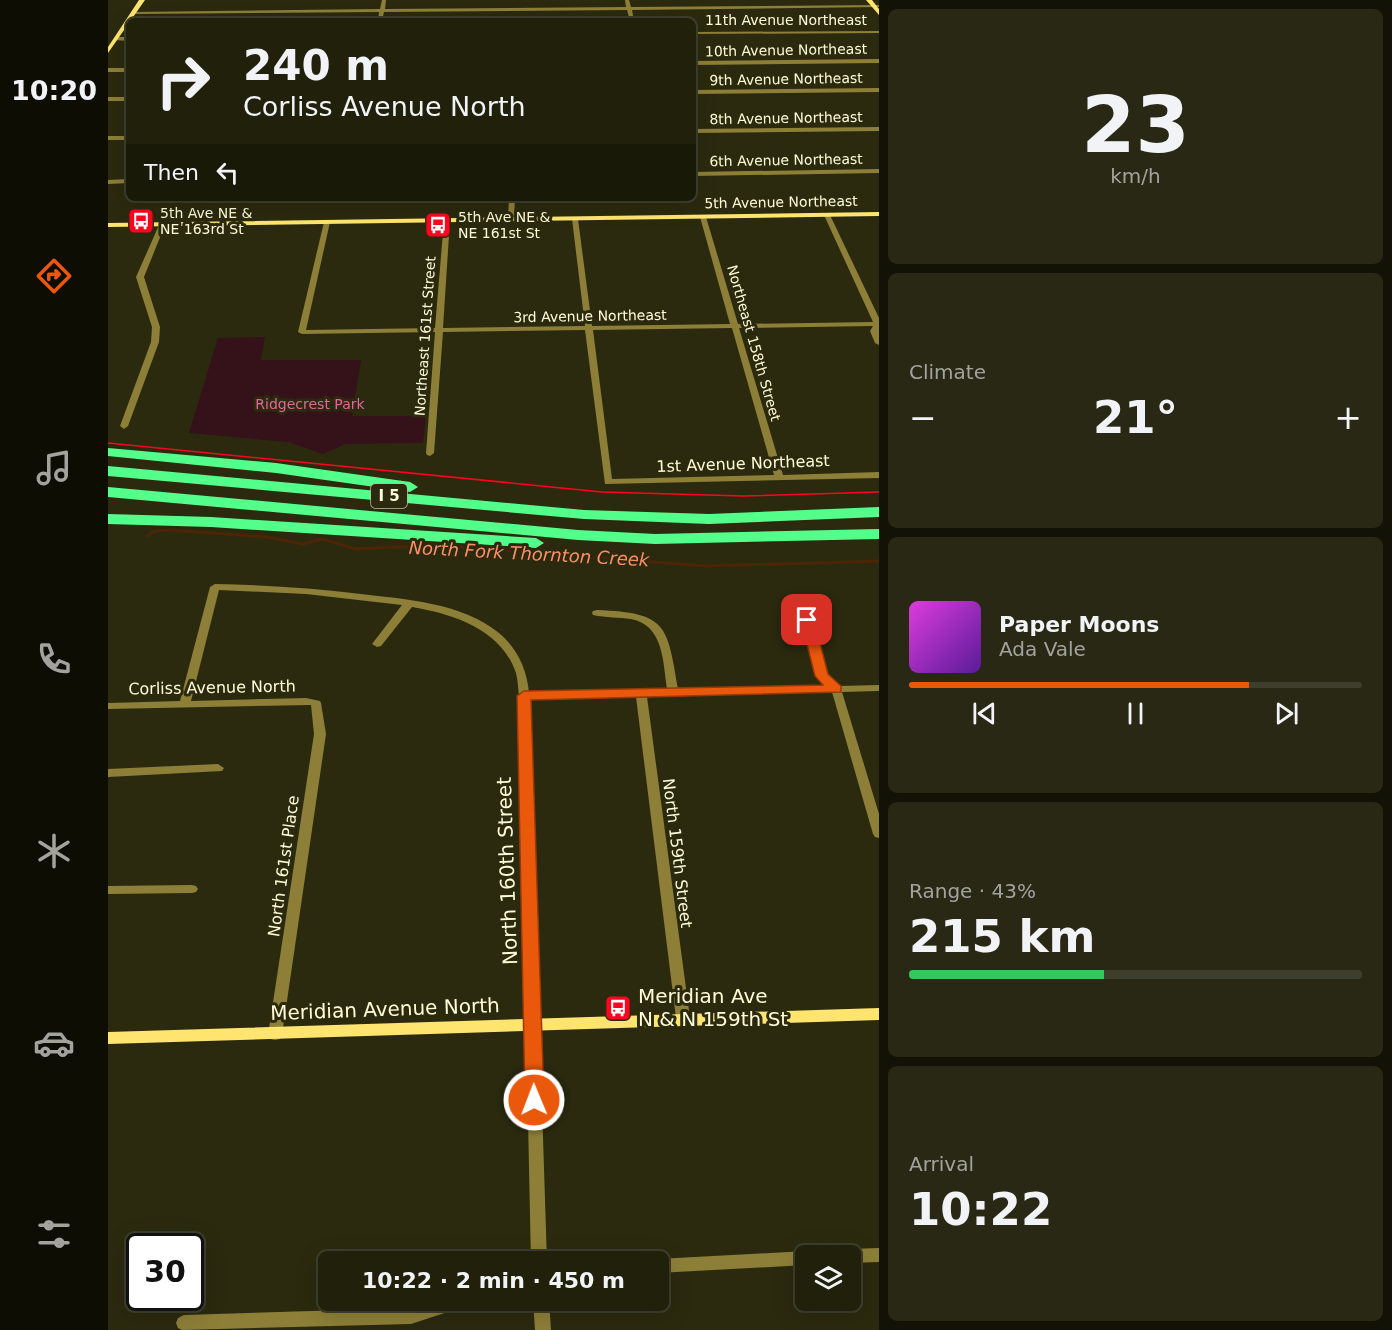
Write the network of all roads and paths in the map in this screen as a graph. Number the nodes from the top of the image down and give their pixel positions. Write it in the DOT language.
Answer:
graph roads {
  1 [pos="142,0"];
  2 [pos="384,0"];
  3 [pos="627,0"];
  4 [pos="869,0"];
  5 [pos="876,6"];
  6 [pos="629,9"];
  7 [pos="382,11"];
  8 [pos="133,13"];
  9 [pos="879,14"];
  10 [pos="130,18"];
  11 [pos="381,18"];
  12 [pos="631,18"];
  13 [pos="126,24"];
  14 [pos="879,32"];
  15 [pos="696,33"];
  16 [pos="116,39"];
  17 [pos="126,39"];
  18 [pos="108,51"];
  19 [pos="879,61"];
  20 [pos="696,63"];
  21 [pos="126,69"];
  22 [pos="108,70"];
  23 [pos="879,90"];
  24 [pos="696,92"];
  25 [pos="108,99"];
  26 [pos="126,99"];
  27 [pos="879,129"];
  28 [pos="696,131"];
  29 [pos="108,138"];
  30 [pos="126,138"];
  31 [pos="879,171"];
  32 [pos="696,174"];
  33 [pos="126,181"];
  34 [pos="108,182"];
  35 [pos="512,201"];
  36 [pos="879,214"];
  37 [pos="827,215"];
  38 [pos="703,217"];
  39 [pos="511,219"];
  40 [pos="575,219"];
  41 [pos="447,220"];
  42 [pos="327,222"];
  43 [pos="108,225"];
  44 [pos="162,225"];
  45 [pos="878,324"];
  46 [pos="735,327"];
  47 [pos="590,330"];
  48 [pos="439,332"];
  49 [pos="879,343"];
  50 [pos="124,426"];
  51 [pos="108,452"];
  52 [pos="430,453"];
  53 [pos="115,472"];
  54 [pos="879,475"];
  55 [pos="779,477"];
  56 [pos="108,492"];
  57 [pos="879,512"];
  58 [pos="594,514"];
  59 [pos="108,519"];
  60 [pos="879,534"];
  61 [pos="879,540"];
  62 [pos="410,603"];
  63 [pos="597,613"];
  64 [pos="807,620"];
  65 [pos="377,644"];
  66 [pos="879,688"];
  67 [pos="836,689"];
  68 [pos="673,692"];
  69 [pos="641,693"];
  70 [pos="524,696"];
  71 [pos="185,703"];
  72 [pos="316,703"];
  73 [pos="108,706"];
  74 [pos="218,768"];
  75 [pos="108,773"];
  76 [pos="879,834"];
  77 [pos="192,889"];
  78 [pos="108,890"];
  79 [pos="879,1014"];
  80 [pos="683,1018"];
  81 [pos="532,1024"];
  82 [pos="275,1035"];
  83 [pos="108,1038"];
  84 [pos="539,1251"];
  85 [pos="879,1255"];
  86 [pos="861,1256"];
  87 [pos="795,1259"];
  88 [pos="669,1265"];
  89 [pos="427,1311"];
  90 [pos="542,1311"];
  91 [pos="184,1323"];
  92 [pos="543,1330"];
  1 -- 8 [label="street"];
  2 -- 7 [label="street"];
  3 -- 6 [label="street"];
  4 -- 5 [label="street"];
  5 -- 6 [label="street"];
  5 -- 9 [label="street"];
  6 -- 7 [label="street"];
  6 -- 12 [label="street"];
  7 -- 8 [label="street"];
  7 -- 11 [label="street"];
  8 -- 10 [label="street"];
  13 -- 16 [label="street"];
  14 -- 15 [label="street, 11th Avenue Northeast"];
  16 -- 17 [label="street"];
  16 -- 18 [label="street"];
  19 -- 20 [label="street, 10th Avenue Northeast"];
  21 -- 22 [label="street"];
  23 -- 24 [label="street, 9th Avenue Northeast"];
  25 -- 26 [label="street"];
  27 -- 28 [label="street, 8th Avenue Northeast"];
  29 -- 30 [label="street"];
  31 -- 32 [label="street, 6th Avenue Northeast"];
  33 -- 34 [label="street"];
  35 -- 39 [label="street"];
  36 -- 37 [label="street, 5th Avenue Northeast"];
  37 -- 38 [label="street, 5th Avenue Northeast"];
  37 -- 45 [label="street"];
  38 -- 40 [label="street, 5th Avenue Northeast"];
  38 -- 46 [label="street, Northeast 158th Street"];
  39 -- 40 [label="street, 5th Avenue Northeast"];
  39 -- 41 [label="street, 5th Avenue Northeast"];
  40 -- 47 [label="street"];
  41 -- 42 [label="street, 5th Avenue Northeast"];
  41 -- 48 [label="street, Northeast 161st Street"];
  42 -- 44 [label="street, 5th Avenue Northeast"];
  42 -- 48 [label="street, 3rd Avenue Northeast"];
  43 -- 44 [label="street, 5th Avenue Northeast"];
  44 -- 50 [label="street"];
  45 -- 46 [label="street, 3rd Avenue Northeast"];
  45 -- 49 [label="street"];
  46 -- 47 [label="street, 3rd Avenue Northeast"];
  46 -- 55 [label="street, Northeast 158th Street"];
  47 -- 48 [label="street, 3rd Avenue Northeast"];
  47 -- 55 [label="street, 1st Avenue Northeast"];
  48 -- 52 [label="street, Northeast 161st Street"];
  51 -- 58 [label="highway"];
  53 -- 58 [label="highway, I 5"];
  54 -- 55 [label="street, 1st Avenue Northeast"];
  56 -- 60 [label="highway, I 5"];
  57 -- 58 [label="highway, I 5"];
  59 -- 61 [label="highway"];
  62 -- 65 [label="street"];
  62 -- 70 [label="street, North 160th Street"];
  62 -- 71 [label="street, North 160th Street"];
  63 -- 68 [label="street"];
  64 -- 67 [label="street"];
  66 -- 67 [label="street"];
  67 -- 68 [label="street"];
  67 -- 76 [label="street"];
  68 -- 69 [label="street"];
  69 -- 70 [label="street"];
  69 -- 80 [label="street, North 159th Street"];
  70 -- 81 [label="street, North 160th Street"];
  71 -- 72 [label="street, Corliss Avenue North"];
  71 -- 73 [label="street, Corliss Avenue North"];
  72 -- 82 [label="street, North 161st Place"];
  74 -- 75 [label="street"];
  77 -- 78 [label="street"];
  79 -- 80 [label="street, Meridian Avenue North"];
  80 -- 81 [label="street, Meridian Avenue North"];
  81 -- 82 [label="street, Meridian Avenue North"];
  81 -- 84 [label="street, North 160th Street"];
  82 -- 83 [label="street, Meridian Avenue North"];
  85 -- 86 [label="street"];
  87 -- 88 [label="street"];
  89 -- 91 [label="street"];
  90 -- 92 [label="street"];
}
